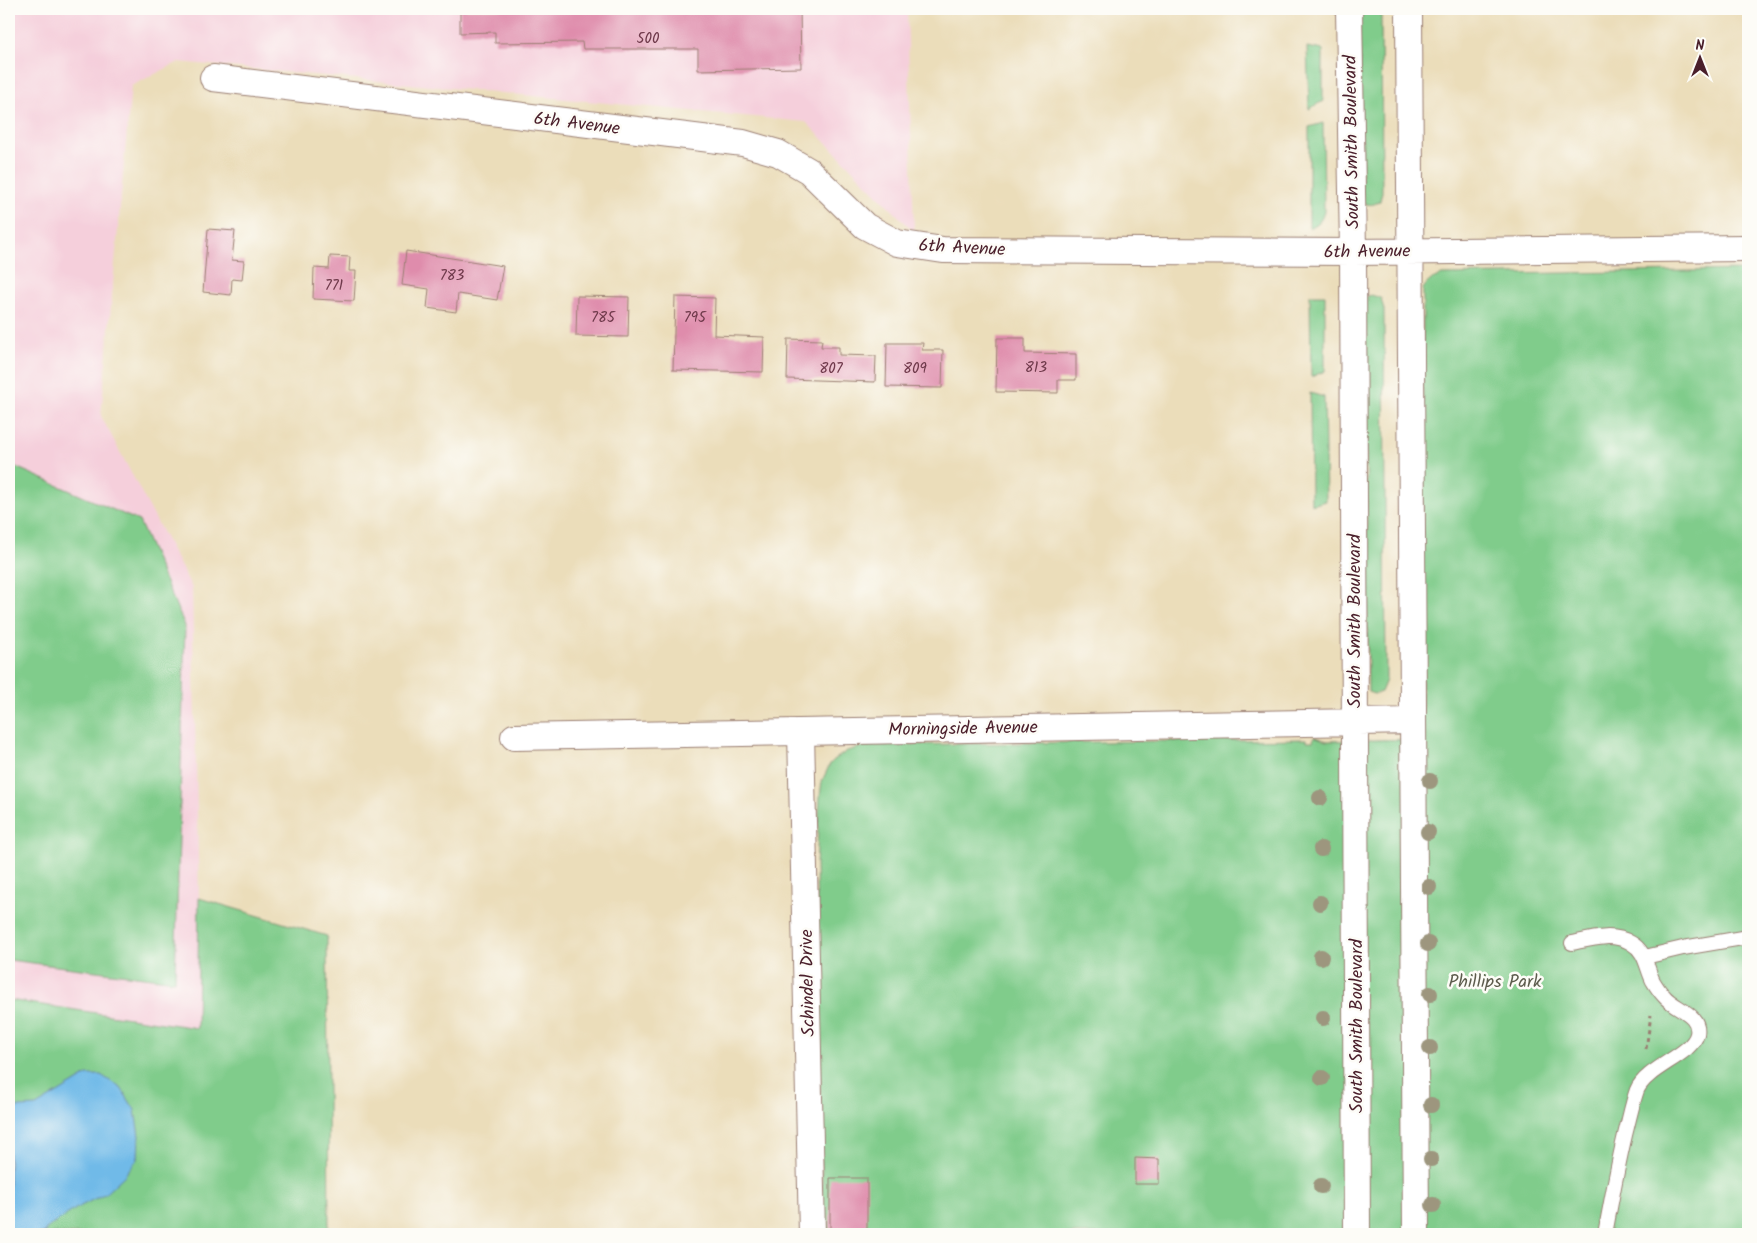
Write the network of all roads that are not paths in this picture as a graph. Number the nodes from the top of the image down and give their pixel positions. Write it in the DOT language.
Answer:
graph roads {
  1 [pos="1349,9"];
  2 [pos="1409,9"];
  3 [pos="213,78"];
  4 [pos="1748,248"];
  5 [pos="1410,250"];
  6 [pos="1353,252"];
  7 [pos="1354,721"];
  8 [pos="1413,721"];
  9 [pos="801,732"];
  10 [pos="514,737"];
  11 [pos="1748,938"];
  12 [pos="1572,943"];
  13 [pos="1645,957"];
  14 [pos="812,1234"];
  15 [pos="1357,1234"];
  16 [pos="1416,1234"];
  17 [pos="1605,1234"];
  1 -- 6 [label="street, South Smith Boulevard"];
  2 -- 5 [label="street"];
  3 -- 6 [label="street, 6th Avenue"];
  4 -- 5 [label="street, 6th Avenue"];
  5 -- 6 [label="street, 6th Avenue"];
  5 -- 8 [label="street"];
  6 -- 7 [label="street, South Smith Boulevard"];
  7 -- 8 [label="street, Morningside Avenue"];
  7 -- 9 [label="street, Morningside Avenue"];
  7 -- 15 [label="street, South Smith Boulevard"];
  8 -- 16 [label="street"];
  9 -- 10 [label="street, Morningside Avenue"];
  9 -- 14 [label="street, Schindel Drive"];
  11 -- 13 [label="lane"];
  12 -- 13 [label="lane"];
  13 -- 17 [label="lane"];
}
